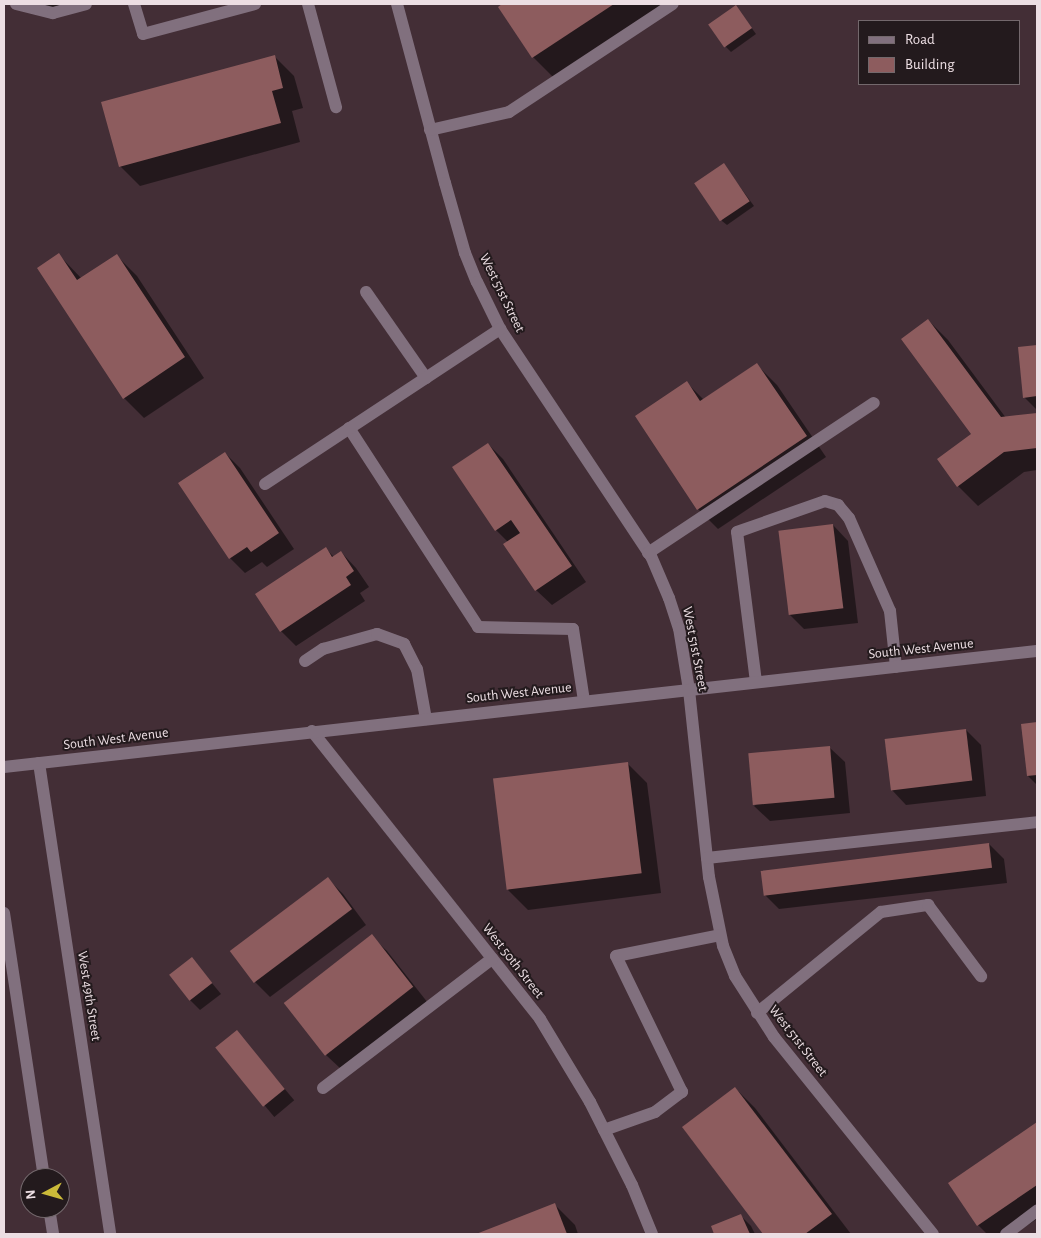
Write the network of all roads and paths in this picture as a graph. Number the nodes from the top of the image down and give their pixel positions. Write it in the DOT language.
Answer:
graph roads {
  1 [pos="16,4"];
  2 [pos="86,4"];
  3 [pos="134,4"];
  4 [pos="255,4"];
  5 [pos="308,4"];
  6 [pos="397,4"];
  7 [pos="674,4"];
  8 [pos="336,107"];
  9 [pos="430,130"];
  10 [pos="366,292"];
  11 [pos="500,329"];
  12 [pos="426,378"];
  13 [pos="874,403"];
  14 [pos="349,428"];
  15 [pos="265,484"];
  16 [pos="648,553"];
  17 [pos="1037,651"];
  18 [pos="305,661"];
  19 [pos="896,667"];
  20 [pos="756,682"];
  21 [pos="689,690"];
  22 [pos="584,701"];
  23 [pos="426,719"];
  24 [pos="312,731"];
  25 [pos="39,763"];
  26 [pos="4,767"];
  27 [pos="1037,822"];
  28 [pos="706,858"];
  29 [pos="4,913"];
  30 [pos="720,936"];
  31 [pos="492,959"];
  32 [pos="981,976"];
  33 [pos="757,1013"];
  34 [pos="323,1088"];
  35 [pos="604,1130"];
  36 [pos="42,1168"];
  37 [pos="1037,1210"];
  38 [pos="51,1218"];
  39 [pos="53,1234"];
  40 [pos="110,1234"];
  41 [pos="652,1234"];
  42 [pos="933,1234"];
  43 [pos="1006,1234"];
  1 -- 2 [label="street"];
  3 -- 4 [label="street"];
  5 -- 8 [label="street"];
  6 -- 9 [label="street, West 51st Street"];
  7 -- 9 [label="street"];
  9 -- 11 [label="street, West 51st Street"];
  10 -- 12 [label="street"];
  11 -- 12 [label="street"];
  11 -- 16 [label="street, West 51st Street"];
  12 -- 14 [label="street"];
  13 -- 16 [label="street"];
  14 -- 15 [label="street"];
  14 -- 22 [label="street"];
  16 -- 21 [label="street, West 51st Street"];
  17 -- 19 [label="street, South West Avenue"];
  18 -- 23 [label="street"];
  19 -- 20 [label="street, South West Avenue"];
  19 -- 20 [label="street"];
  20 -- 21 [label="street, South West Avenue"];
  21 -- 22 [label="street, South West Avenue"];
  21 -- 28 [label="street, West 51st Street"];
  22 -- 23 [label="street, South West Avenue"];
  23 -- 24 [label="street, South West Avenue"];
  24 -- 25 [label="street, South West Avenue"];
  24 -- 31 [label="street, West 50th Street"];
  25 -- 26 [label="street, South West Avenue"];
  25 -- 40 [label="street, West 49th Street"];
  27 -- 28 [label="street"];
  28 -- 30 [label="street, West 51st Street"];
  29 -- 36 [label="street"];
  30 -- 33 [label="street, West 51st Street"];
  30 -- 35 [label="street"];
  31 -- 34 [label="street"];
  31 -- 35 [label="street, West 50th Street"];
  32 -- 33 [label="street"];
  33 -- 42 [label="street, West 51st Street"];
  35 -- 41 [label="street, West 50th Street"];
  37 -- 43 [label="street"];
  38 -- 39 [label="street"];
}
